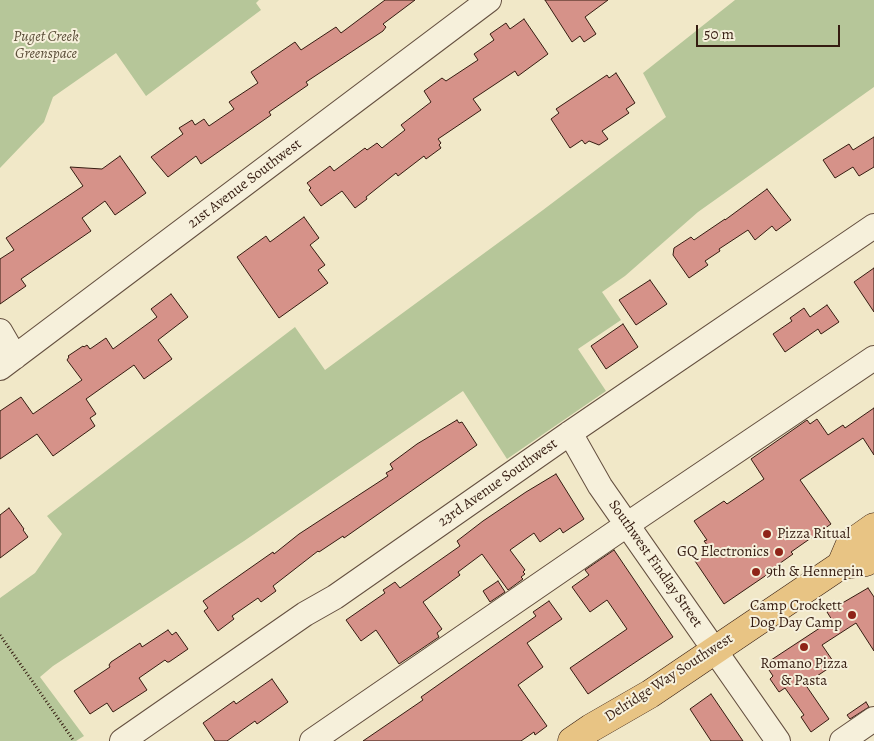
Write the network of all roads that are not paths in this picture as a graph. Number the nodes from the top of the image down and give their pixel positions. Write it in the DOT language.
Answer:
graph roads {
  1 [pos="488,0"];
  2 [pos="874,226"];
  3 [pos="0,331"];
  4 [pos="874,358"];
  5 [pos="7,362"];
  6 [pos="570,433"];
  7 [pos="628,524"];
  8 [pos="874,527"];
  9 [pos="874,556"];
  10 [pos="841,565"];
  11 [pos="714,651"];
  12 [pos="874,719"];
  13 [pos="122,741"];
  14 [pos="312,741"];
  15 [pos="572,741"];
  16 [pos="778,741"];
  17 [pos="842,741"];
  1 -- 5 [label="street, 21st Avenue Southwest"];
  2 -- 6 [label="street, 23rd Avenue Southwest"];
  3 -- 5 [label="street"];
  4 -- 7 [label="street"];
  6 -- 7 [label="street, Southwest Findlay Street"];
  6 -- 13 [label="street, 23rd Avenue Southwest"];
  7 -- 11 [label="street, Southwest Findlay Street"];
  7 -- 14 [label="street"];
  8 -- 10 [label="main road"];
  9 -- 10 [label="main road, Delridge Way Southwest"];
  10 -- 11 [label="main road, Delridge Way Southwest"];
  11 -- 15 [label="main road, Delridge Way Southwest"];
  11 -- 16 [label="street, Southwest Findlay Street"];
  12 -- 17 [label="street"];
}
